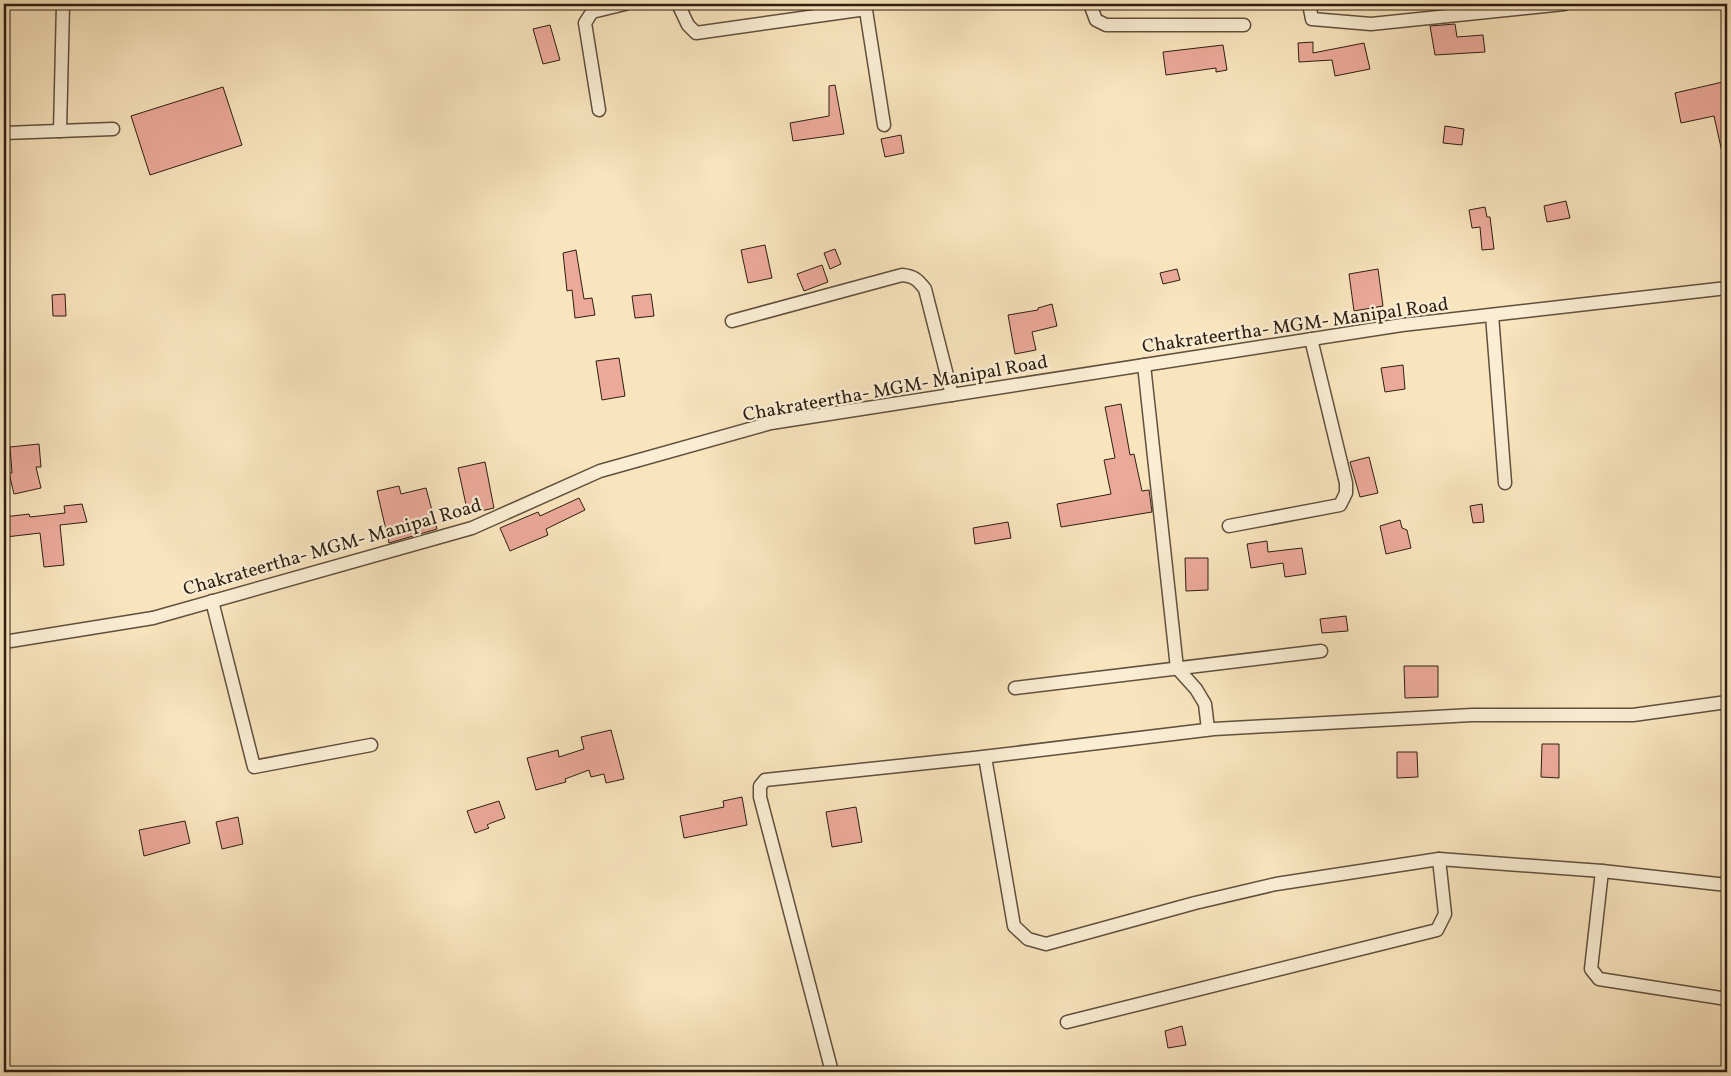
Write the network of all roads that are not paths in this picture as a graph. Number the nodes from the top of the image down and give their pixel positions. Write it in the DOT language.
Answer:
graph roads {
  1 [pos="63,4"];
  2 [pos="625,4"];
  3 [pos="678,4"];
  4 [pos="1090,4"];
  5 [pos="1309,4"];
  6 [pos="1564,4"];
  7 [pos="866,7"];
  8 [pos="1244,25"];
  9 [pos="599,110"];
  10 [pos="884,125"];
  11 [pos="113,130"];
  12 [pos="60,131"];
  13 [pos="4,133"];
  14 [pos="1727,288"];
  15 [pos="1492,315"];
  16 [pos="732,321"];
  17 [pos="1311,339"];
  18 [pos="1144,365"];
  19 [pos="952,395"];
  20 [pos="1505,483"];
  21 [pos="1229,526"];
  22 [pos="212,601"];
  23 [pos="4,642"];
  24 [pos="1321,651"];
  25 [pos="1177,668"];
  26 [pos="1015,688"];
  27 [pos="1727,702"];
  28 [pos="1208,729"];
  29 [pos="371,745"];
  30 [pos="985,757"];
  31 [pos="1438,859"];
  32 [pos="1602,871"];
  33 [pos="1727,885"];
  34 [pos="1727,999"];
  35 [pos="1067,1022"];
  36 [pos="832,1072"];
  1 -- 12 [label="street"];
  2 -- 9 [label="street"];
  3 -- 7 [label="street"];
  4 -- 8 [label="street"];
  5 -- 6 [label="street"];
  7 -- 10 [label="street"];
  11 -- 12 [label="street"];
  12 -- 13 [label="street"];
  14 -- 15 [label="street, Chakrateertha- MGM- Manipal Road"];
  15 -- 17 [label="street, Chakrateertha- MGM- Manipal Road"];
  15 -- 20 [label="street"];
  16 -- 19 [label="street"];
  17 -- 18 [label="street, Chakrateertha- MGM- Manipal Road"];
  17 -- 21 [label="street"];
  18 -- 19 [label="street, Chakrateertha- MGM- Manipal Road"];
  18 -- 25 [label="street"];
  19 -- 22 [label="street, Chakrateertha- MGM- Manipal Road"];
  22 -- 23 [label="street, Chakrateertha- MGM- Manipal Road"];
  22 -- 29 [label="street"];
  24 -- 25 [label="street"];
  25 -- 26 [label="street"];
  25 -- 28 [label="street"];
  27 -- 28 [label="street"];
  28 -- 30 [label="street"];
  30 -- 31 [label="street"];
  30 -- 36 [label="street"];
  31 -- 32 [label="street"];
  31 -- 35 [label="street"];
  32 -- 33 [label="street"];
  32 -- 34 [label="street"];
}
